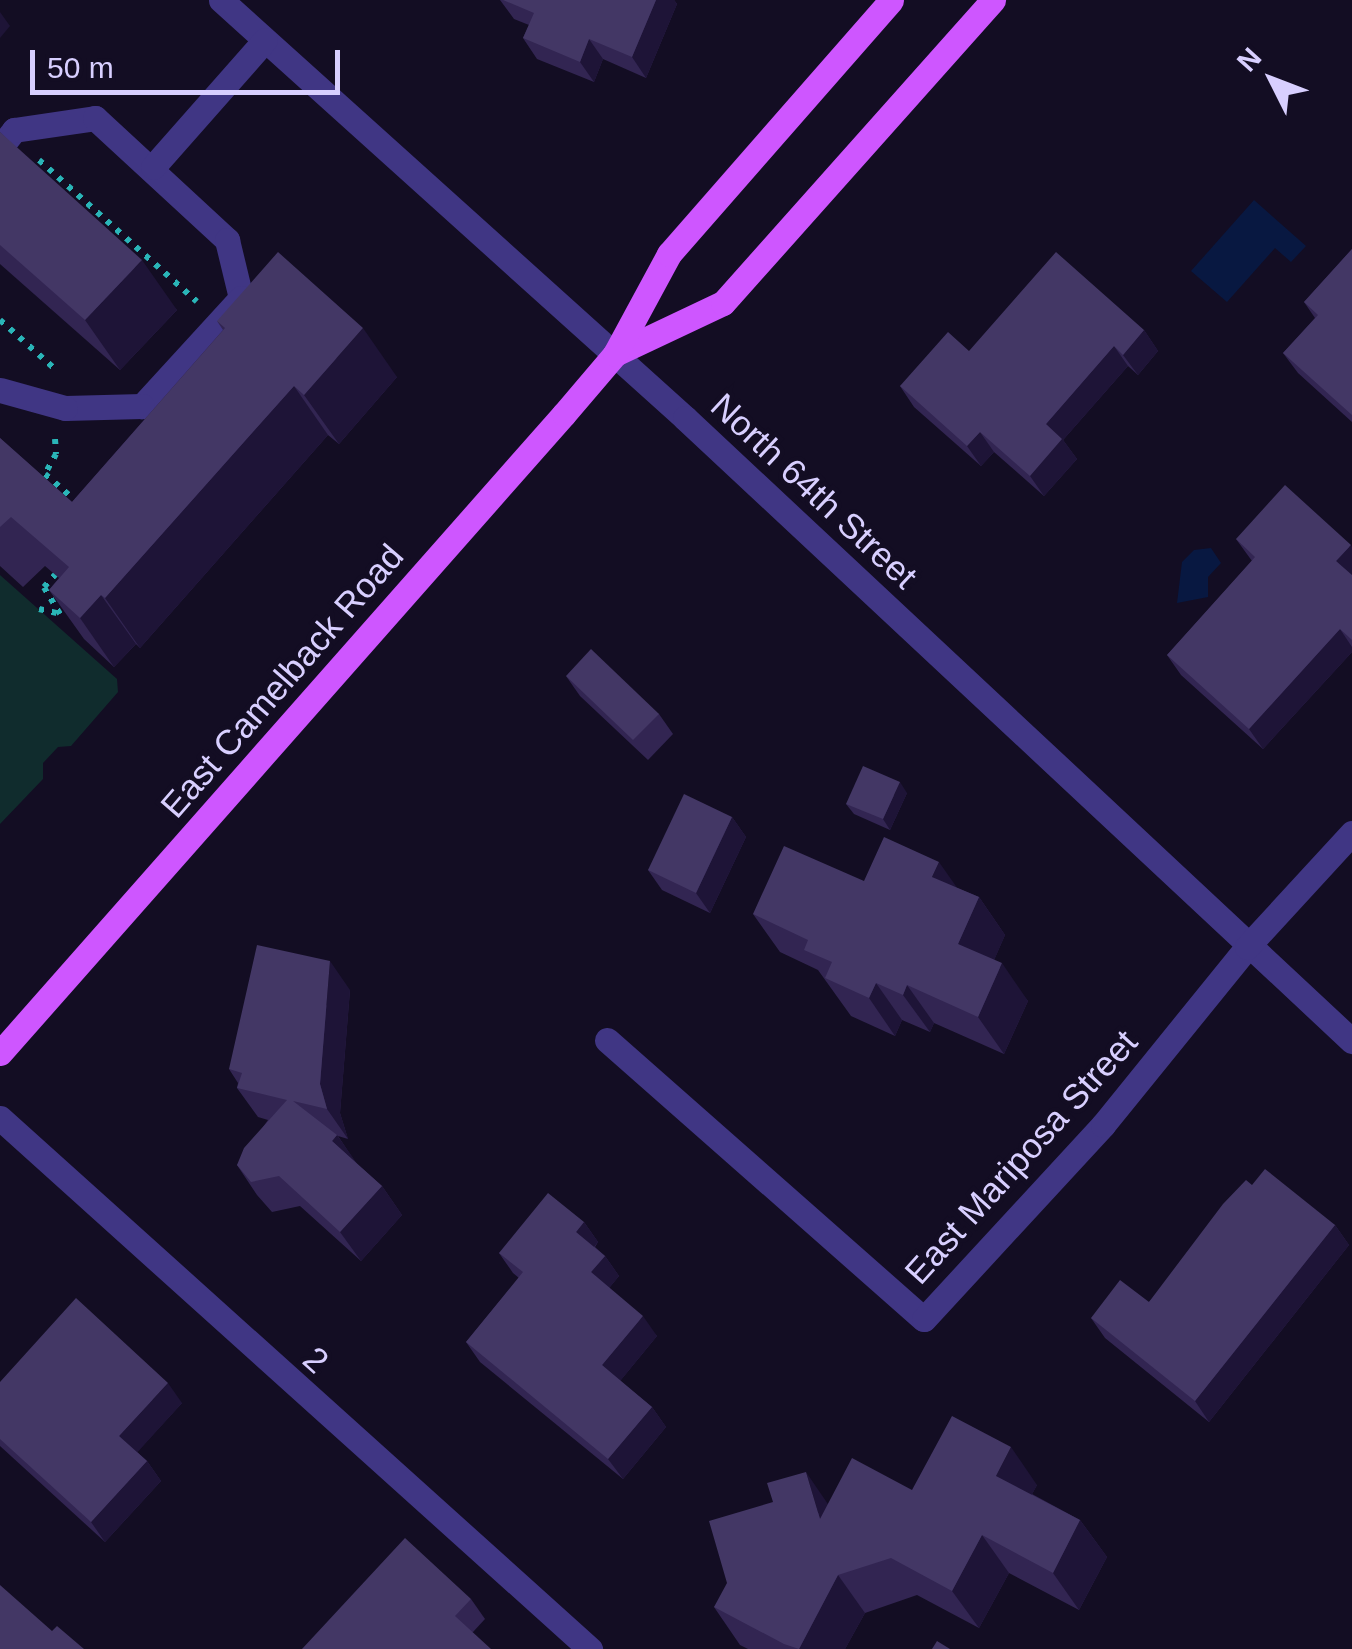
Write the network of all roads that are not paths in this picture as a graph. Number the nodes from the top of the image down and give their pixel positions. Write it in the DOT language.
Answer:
graph roads {
  1 [pos="221,0"];
  2 [pos="891,0"];
  3 [pos="993,0"];
  4 [pos="265,40"];
  5 [pos="0,148"];
  6 [pos="153,167"];
  7 [pos="615,354"];
  8 [pos="0,390"];
  9 [pos="1352,833"];
  10 [pos="1247,947"];
  11 [pos="606,1040"];
  12 [pos="1352,1041"];
  13 [pos="0,1054"];
  14 [pos="0,1118"];
  15 [pos="590,1649"];
  1 -- 4 [label="street, North 64th Street"];
  2 -- 7 [label="main road, East Camelback Road"];
  3 -- 7 [label="main road, East Camelback Road"];
  4 -- 6 [label="street"];
  4 -- 7 [label="street, North 64th Street"];
  5 -- 6 [label="street"];
  6 -- 8 [label="street"];
  7 -- 10 [label="street, North 64th Street"];
  7 -- 13 [label="main road, East Camelback Road"];
  9 -- 10 [label="street"];
  10 -- 11 [label="street, East Mariposa Street"];
  10 -- 12 [label="street, North 64th Street"];
  14 -- 15 [label="street, 2"];
}
